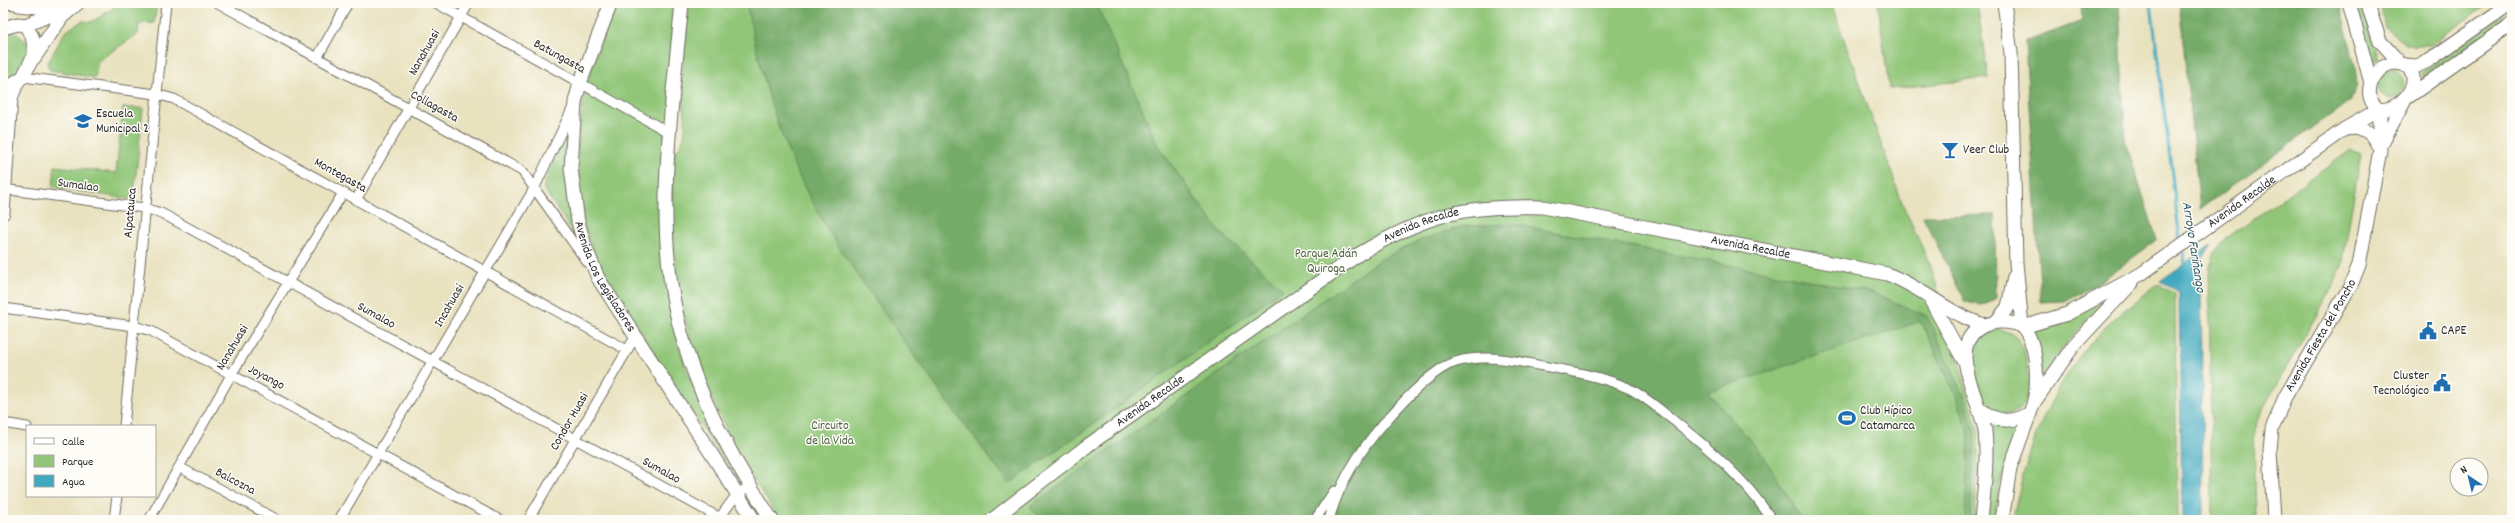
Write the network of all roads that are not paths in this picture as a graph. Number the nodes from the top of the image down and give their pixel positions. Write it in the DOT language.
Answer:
graph roads {
  1 [pos="166,3"];
  2 [pos="218,3"];
  3 [pos="348,3"];
  4 [pos="436,3"];
  5 [pos="469,3"];
  6 [pos="611,3"];
  7 [pos="682,3"];
  8 [pos="2004,3"];
  9 [pos="2349,3"];
  10 [pos="2367,3"];
  11 [pos="2511,3"];
  12 [pos="3,4"];
  13 [pos="19,4"];
  14 [pos="72,7"];
  15 [pos="461,17"];
  16 [pos="2512,24"];
  17 [pos="25,25"];
  18 [pos="3,28"];
  19 [pos="34,58"];
  20 [pos="318,58"];
  21 [pos="2402,64"];
  22 [pos="20,79"];
  23 [pos="580,83"];
  24 [pos="2370,88"];
  25 [pos="3,90"];
  26 [pos="156,94"];
  27 [pos="2407,98"];
  28 [pos="575,102"];
  29 [pos="409,108"];
  30 [pos="2379,110"];
  31 [pos="2343,130"];
  32 [pos="670,133"];
  33 [pos="2380,150"];
  34 [pos="535,187"];
  35 [pos="4,189"];
  36 [pos="343,193"];
  37 [pos="356,200"];
  38 [pos="144,208"];
  39 [pos="3,213"];
  40 [pos="2016,263"];
  41 [pos="485,271"];
  42 [pos="2141,274"];
  43 [pos="598,278"];
  44 [pos="288,283"];
  45 [pos="1928,296"];
  46 [pos="3,308"];
  47 [pos="1990,324"];
  48 [pos="134,326"];
  49 [pos="2023,326"];
  50 [pos="635,337"];
  51 [pos="628,350"];
  52 [pos="432,361"];
  53 [pos="1964,362"];
  54 [pos="232,375"];
  55 [pos="2032,408"];
  56 [pos="1981,410"];
  57 [pos="3,423"];
  58 [pos="124,425"];
  59 [pos="26,427"];
  60 [pos="575,439"];
  61 [pos="378,454"];
  62 [pos="179,467"];
  63 [pos="1344,477"];
  64 [pos="750,486"];
  65 [pos="737,494"];
  66 [pos="117,497"];
  67 [pos="719,519"];
  68 [pos="114,520"];
  69 [pos="149,520"];
  70 [pos="278,520"];
  71 [pos="339,520"];
  72 [pos="500,520"];
  73 [pos="528,520"];
  74 [pos="754,520"];
  75 [pos="772,520"];
  76 [pos="992,520"];
  77 [pos="1315,520"];
  78 [pos="1329,520"];
  79 [pos="1772,520"];
  80 [pos="1981,520"];
  81 [pos="2002,520"];
  82 [pos="2274,520"];
  1 -- 26 [label="street, Alpatauca"];
  2 -- 20 [label="street, Collagasta"];
  3 -- 20 [label="street"];
  4 -- 15 [label="street, Batungasta"];
  5 -- 15 [label="street, Nanahuasi"];
  6 -- 23 [label="main road, Avenida Los Legisladores"];
  7 -- 32 [label="main road"];
  8 -- 40 [label="main road"];
  9 -- 24 [label="main road"];
  10 -- 21 [label="main road"];
  11 -- 21 [label="main road"];
  12 -- 13 [label="street"];
  13 -- 14 [label="main road"];
  13 -- 17 [label="main road"];
  14 -- 17 [label="main road"];
  14 -- 19 [label="main road"];
  15 -- 23 [label="street, Batungasta"];
  15 -- 29 [label="street, Nanahuasi"];
  16 -- 27 [label="main road"];
  17 -- 18 [label="main road"];
  17 -- 19 [label="main road"];
  19 -- 22 [label="main road"];
  20 -- 29 [label="street, Collagasta"];
  21 -- 24 [label="main road"];
  21 -- 27 [label="main road"];
  22 -- 25 [label="main road"];
  22 -- 26 [label="street, Montegasta"];
  22 -- 35 [label="main road"];
  23 -- 28 [label="main road, Avenida Los Legisladores"];
  23 -- 32 [label="street, Batungasta"];
  24 -- 30 [label="main road"];
  24 -- 31 [label="main road, Avenida Recalde"];
  26 -- 36 [label="street, Montegasta"];
  26 -- 38 [label="street, Alpatauca"];
  27 -- 30 [label="main road"];
  27 -- 33 [label="main road, Avenida Fiesta del Poncho"];
  28 -- 34 [label="street, Incahuasi"];
  28 -- 43 [label="main road, Avenida Los Legisladores"];
  29 -- 34 [label="street, Collagasta"];
  29 -- 37 [label="street, Nanahuasi"];
  30 -- 31 [label="main road, Avenida Recalde"];
  30 -- 33 [label="main road, Avenida Fiesta del Poncho"];
  31 -- 33 [label="main road"];
  31 -- 42 [label="main road, Avenida Recalde"];
  32 -- 64 [label="main road"];
  33 -- 82 [label="main road, Avenida Fiesta del Poncho"];
  34 -- 41 [label="street, Incahuasi"];
  34 -- 43 [label="street, Collagasta"];
  35 -- 38 [label="street, Sumalao"];
  35 -- 39 [label="main road"];
  36 -- 37 [label="street, Montegasta"];
  36 -- 44 [label="street, Nanahuasi"];
  37 -- 41 [label="street, Montegasta"];
  38 -- 44 [label="street, Sumalao"];
  38 -- 48 [label="street, Alpatauca"];
  40 -- 47 [label="main road"];
  40 -- 49 [label="main road"];
  41 -- 51 [label="street, Montegasta"];
  41 -- 52 [label="street, Incahuasi"];
  42 -- 49 [label="main road, Avenida Recalde"];
  42 -- 55 [label="main road, Avenida Recalde"];
  43 -- 50 [label="main road, Avenida Los Legisladores"];
  44 -- 52 [label="street, Sumalao"];
  44 -- 54 [label="street, Nanahuasi"];
  45 -- 47 [label="main road, Avenida Recalde"];
  45 -- 53 [label="main road, Avenida Recalde"];
  45 -- 76 [label="main road, Avenida Recalde"];
  46 -- 48 [label="street, Joyango"];
  47 -- 49 [label="main road"];
  47 -- 53 [label="main road"];
  48 -- 54 [label="street, Joyango"];
  48 -- 58 [label="street, Alpatauca"];
  49 -- 55 [label="main road"];
  50 -- 51 [label="street, Condor Huasi"];
  50 -- 65 [label="main road, Avenida Los Legisladores"];
  51 -- 60 [label="street, Condor Huasi"];
  52 -- 60 [label="street, Sumalao"];
  52 -- 61 [label="street, Incahuasi"];
  53 -- 56 [label="main road"];
  54 -- 61 [label="street, Joyango"];
  54 -- 62 [label="street, Nanahuasi"];
  55 -- 56 [label="main road"];
  55 -- 81 [label="main road"];
  56 -- 80 [label="main road"];
  57 -- 59 [label="street"];
  60 -- 67 [label="street, Sumalao"];
  60 -- 73 [label="street, Condor Huasi"];
  61 -- 71 [label="street, Incahuasi"];
  61 -- 72 [label="street, Joyango"];
  62 -- 69 [label="street, Nanahuasi"];
  62 -- 70 [label="street, Balcozna"];
  63 -- 77 [label="street"];
  63 -- 78 [label="street"];
  63 -- 79 [label="street"];
  64 -- 65 [label="street"];
  64 -- 75 [label="main road"];
  65 -- 67 [label="street"];
  65 -- 74 [label="main road, Avenida Los Legisladores"];
  66 -- 68 [label="street"];
}
